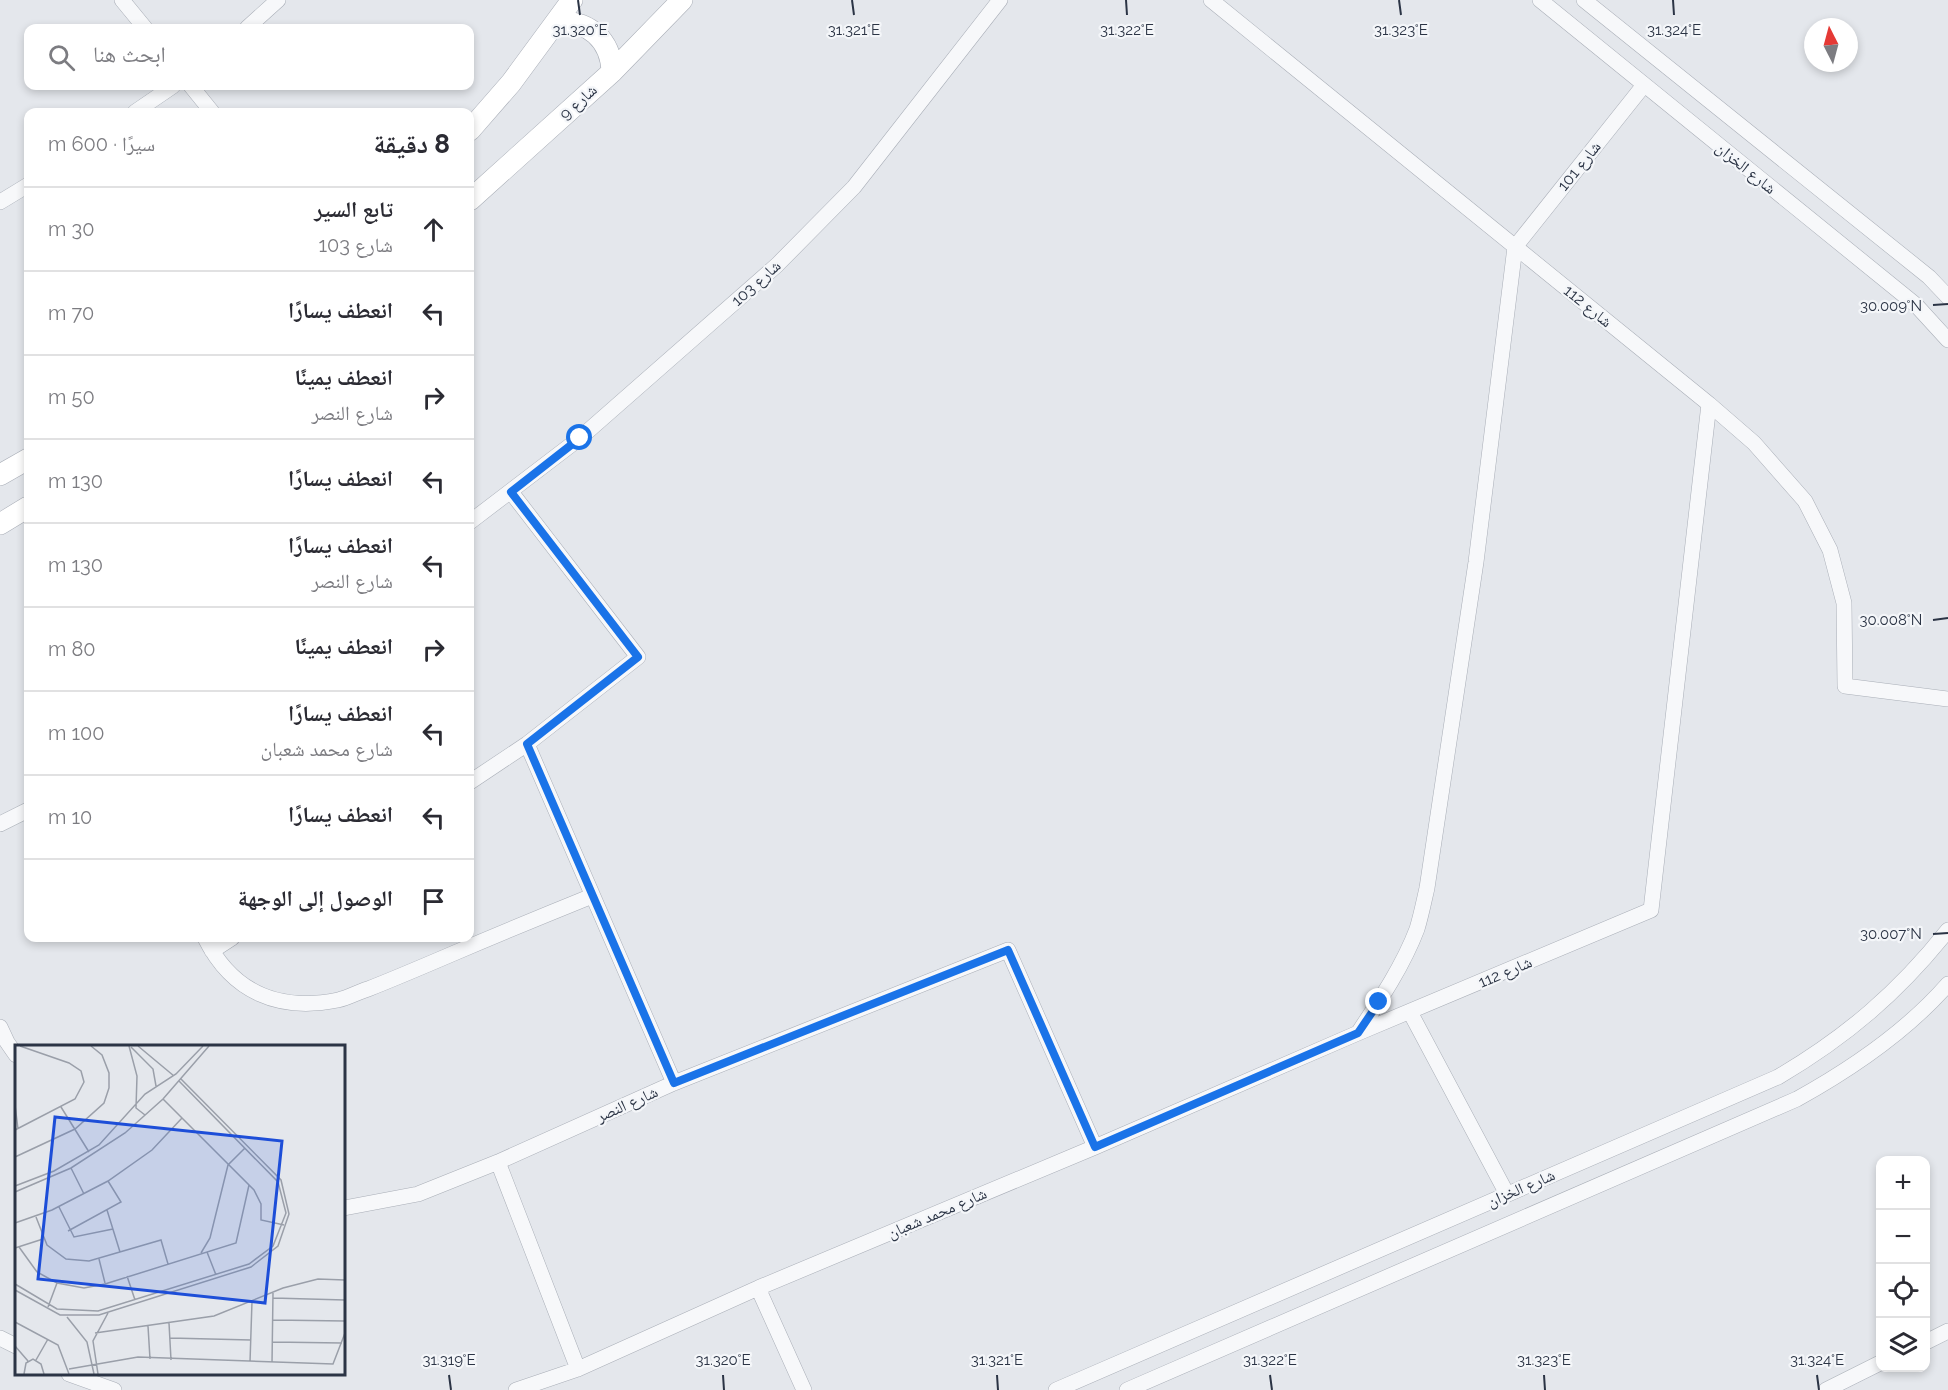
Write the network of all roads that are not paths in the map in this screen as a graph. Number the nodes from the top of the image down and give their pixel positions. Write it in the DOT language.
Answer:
graph roads {
  1 [pos="122,0"];
  2 [pos="278,0"];
  3 [pos="573,0"];
  4 [pos="682,0"];
  5 [pos="1000,0"];
  6 [pos="1211,0"];
  7 [pos="1584,0"];
  8 [pos="1542,1"];
  9 [pos="557,22"];
  10 [pos="142,24"];
  11 [pos="251,24"];
  12 [pos="612,72"];
  13 [pos="1644,85"];
  14 [pos="167,90"];
  15 [pos="194,90"];
  16 [pos="141,108"];
  17 [pos="209,108"];
  18 [pos="474,125"];
  19 [pos="24,187"];
  20 [pos="474,196"];
  21 [pos="0,202"];
  22 [pos="1515,247"];
  23 [pos="1948,297"];
  24 [pos="1948,340"];
  25 [pos="1709,404"];
  26 [pos="24,461"];
  27 [pos="0,476"];
  28 [pos="511,492"];
  29 [pos="24,509"];
  30 [pos="474,519"];
  31 [pos="0,524"];
  32 [pos="1948,699"];
  33 [pos="527,744"];
  34 [pos="474,779"];
  35 [pos="24,812"];
  36 [pos="0,824"];
  37 [pos="592,896"];
  38 [pos="1948,930"];
  39 [pos="208,944"];
  40 [pos="1948,984"];
  41 [pos="1410,1012"];
  42 [pos="0,1027"];
  43 [pos="1358,1033"];
  44 [pos="3,1044"];
  45 [pos="15,1054"];
  46 [pos="674,1083"];
  47 [pos="1095,1147"];
  48 [pos="498,1162"];
  49 [pos="1507,1194"];
  50 [pos="345,1208"];
  51 [pos="758,1288"];
  52 [pos="1245,1308"];
  53 [pos="1948,1331"];
  54 [pos="1259,1333"];
  55 [pos="0,1338"];
  56 [pos="1930,1340"];
  57 [pos="15,1346"];
  58 [pos="1876,1366"];
  59 [pos="578,1369"];
  60 [pos="72,1375"];
  61 [pos="1842,1385"];
  62 [pos="114,1390"];
  63 [pos="516,1390"];
  64 [pos="804,1390"];
  65 [pos="1056,1390"];
  66 [pos="1128,1390"];
  67 [pos="1826,1390"];
  1 -- 10 [label="street"];
  2 -- 11 [label="street"];
  3 -- 9 [label="main road"];
  4 -- 12 [label="main road, شارع 9"];
  5 -- 28 [label="street, شارع 103"];
  6 -- 22 [label="street, شارع 112"];
  7 -- 23 [label="street, شارع الخزان"];
  8 -- 13 [label="street, شارع الخزان"];
  9 -- 12 [label="main road"];
  9 -- 18 [label="main road"];
  12 -- 20 [label="main road, شارع 9"];
  13 -- 22 [label="street, شارع 101"];
  13 -- 24 [label="street, شارع الخزان"];
  14 -- 16 [label="street"];
  15 -- 17 [label="street"];
  19 -- 21 [label="street"];
  22 -- 25 [label="street, شارع 112"];
  22 -- 43 [label="street"];
  25 -- 32 [label="street, شارع 112"];
  25 -- 41 [label="street, شارع 112"];
  26 -- 27 [label="main road"];
  28 -- 30 [label="street, شارع 103"];
  28 -- 33 [label="street"];
  29 -- 31 [label="main road"];
  33 -- 34 [label="street"];
  33 -- 37 [label="street"];
  35 -- 36 [label="street"];
  37 -- 39 [label="street"];
  37 -- 46 [label="street"];
  38 -- 49 [label="street, شارع الخزان"];
  40 -- 54 [label="street, شارع الخزان"];
  41 -- 43 [label="street, شارع 112"];
  41 -- 49 [label="street"];
  42 -- 44 [label="street"];
  43 -- 47 [label="street, شارع محمد شعبان"];
  44 -- 45 [label="street"];
  46 -- 47 [label="street, شارع النصر"];
  46 -- 48 [label="street, شارع النصر"];
  47 -- 51 [label="street, شارع محمد شعبان"];
  48 -- 50 [label="street, شارع النصر"];
  48 -- 59 [label="street"];
  49 -- 52 [label="street, شارع الخزان"];
  51 -- 59 [label="street, شارع محمد شعبان"];
  51 -- 64 [label="street"];
  52 -- 54 [label="street"];
  52 -- 65 [label="street, شارع الخزان"];
  53 -- 56 [label="street"];
  54 -- 66 [label="street, شارع الخزان"];
  55 -- 57 [label="street"];
  58 -- 61 [label="street"];
  59 -- 63 [label="street, شارع محمد شعبان"];
  60 -- 62 [label="street"];
  61 -- 67 [label="street"];
}
